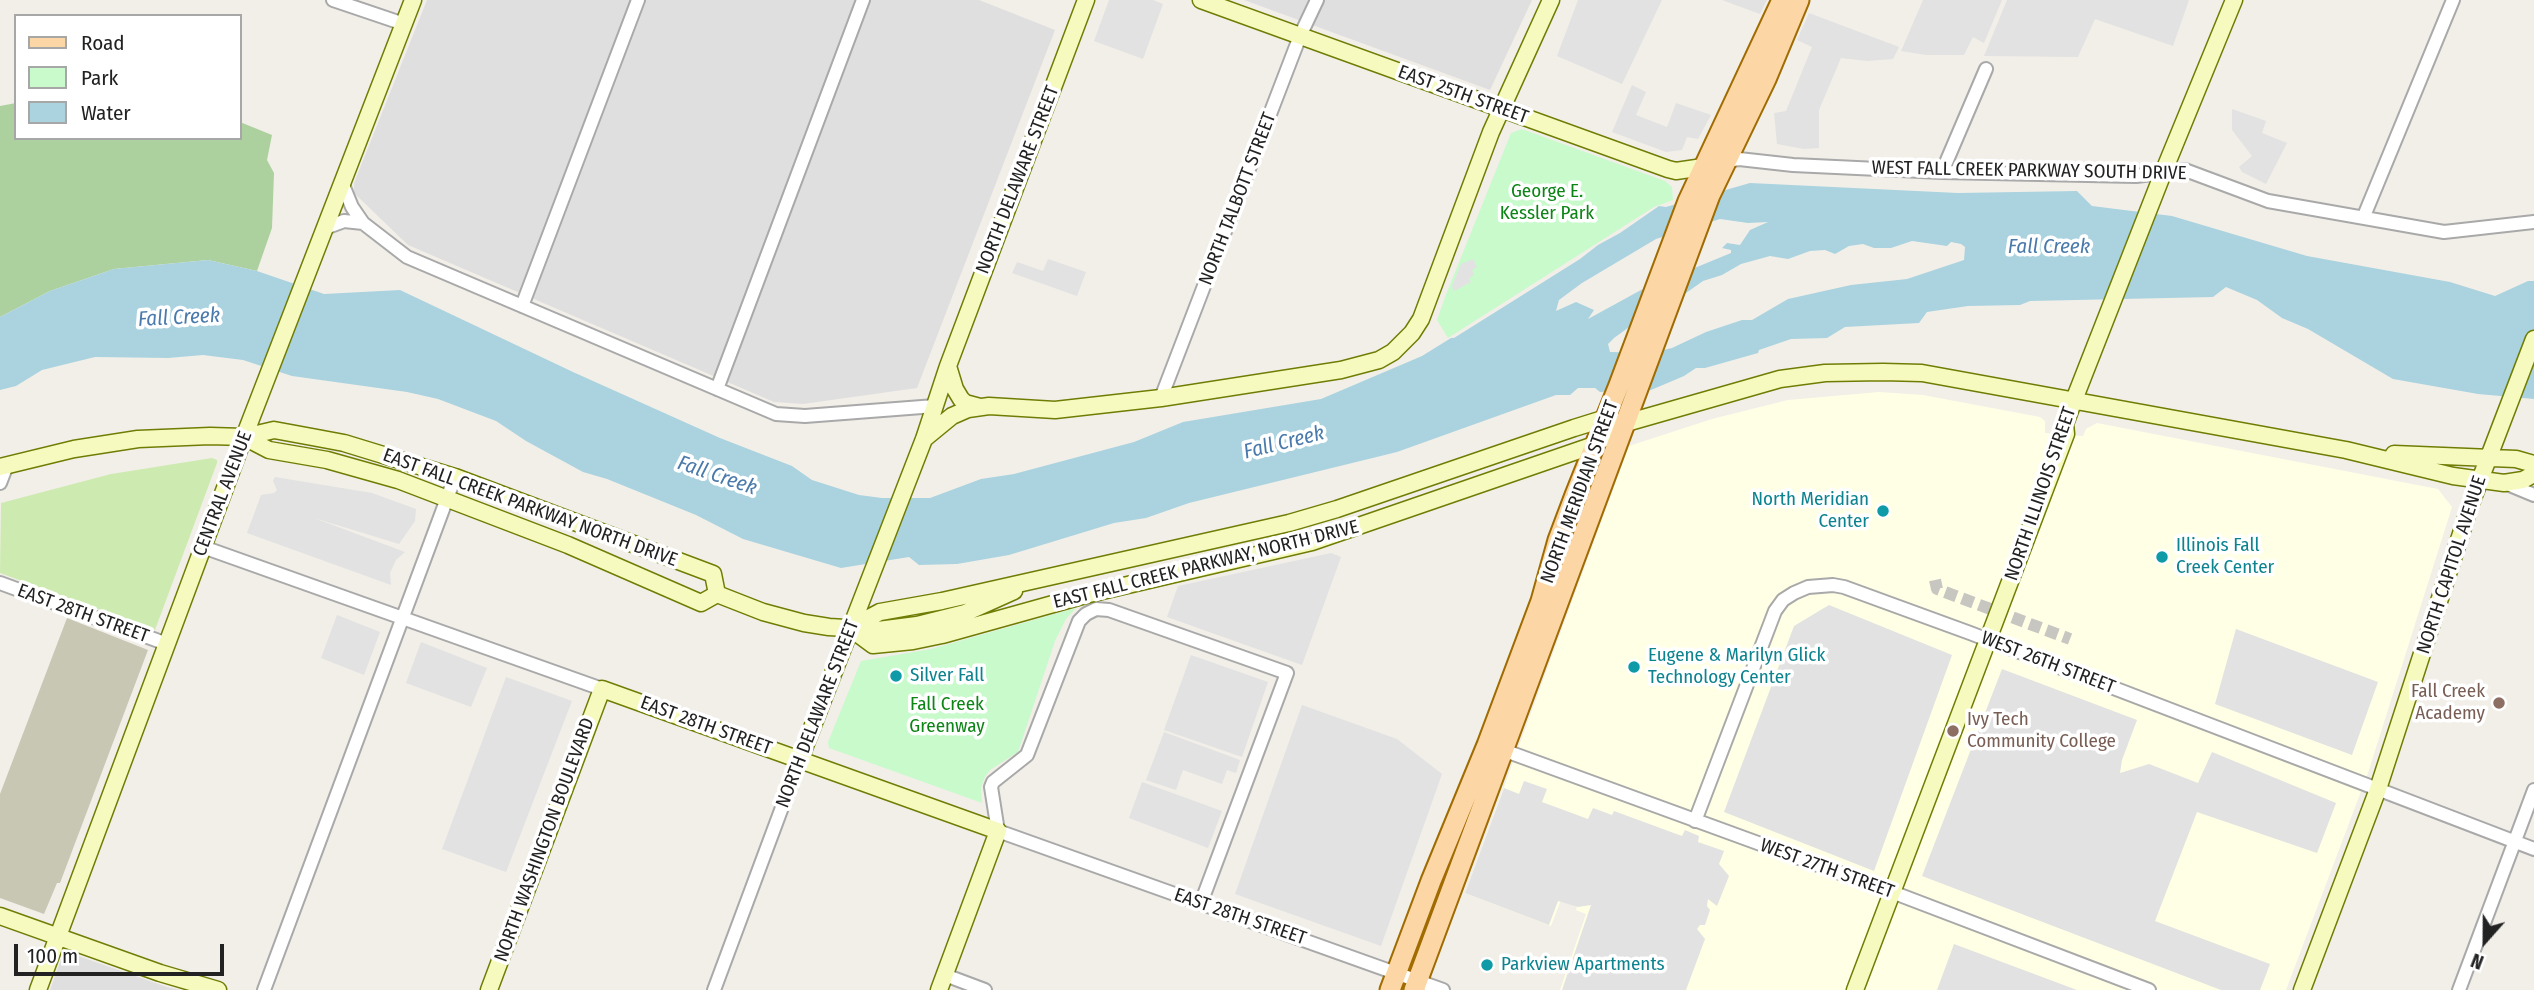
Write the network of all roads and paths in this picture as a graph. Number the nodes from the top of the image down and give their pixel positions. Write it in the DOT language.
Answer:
graph roads {
  1 [pos="333,0"];
  2 [pos="413,0"];
  3 [pos="638,0"];
  4 [pos="863,0"];
  5 [pos="1086,0"];
  6 [pos="1200,0"];
  7 [pos="1317,0"];
  8 [pos="1551,0"];
  9 [pos="1782,0"];
  10 [pos="1799,0"];
  11 [pos="2234,0"];
  12 [pos="2453,0"];
  13 [pos="404,24"];
  14 [pos="1300,36"];
  15 [pos="1986,69"];
  16 [pos="1501,109"];
  17 [pos="1727,161"];
  18 [pos="1703,169"];
  19 [pos="1942,172"];
  20 [pos="2163,173"];
  21 [pos="343,185"];
  22 [pos="2364,216"];
  23 [pos="2534,222"];
  24 [pos="363,223"];
  25 [pos="323,233"];
  26 [pos="522,306"];
  27 [pos="2534,339"];
  28 [pos="948,366"];
  29 [pos="717,389"];
  30 [pos="1161,398"];
  31 [pos="2074,400"];
  32 [pos="935,406"];
  33 [pos="980,407"];
  34 [pos="1609,409"];
  35 [pos="1626,423"];
  36 [pos="244,437"];
  37 [pos="922,444"];
  38 [pos="1594,445"];
  39 [pos="2346,450"];
  40 [pos="2487,460"];
  41 [pos="2534,464"];
  42 [pos="3,466"];
  43 [pos="2534,474"];
  44 [pos="455,477"];
  45 [pos="2480,480"];
  46 [pos="0,483"];
  47 [pos="2504,483"];
  48 [pos="2534,495"];
  49 [pos="447,498"];
  50 [pos="203,547"];
  51 [pos="0,583"];
  52 [pos="718,594"];
  53 [pos="403,618"];
  54 [pos="850,628"];
  55 [pos="1989,640"];
  56 [pos="167,644"];
  57 [pos="601,689"];
  58 [pos="1503,750"];
  59 [pos="800,759"];
  60 [pos="2378,789"];
  61 [pos="2534,790"];
  62 [pos="1695,821"];
  63 [pos="998,831"];
  64 [pos="2515,841"];
  65 [pos="2534,849"];
  66 [pos="1892,892"];
  67 [pos="1201,903"];
  68 [pos="0,916"];
  69 [pos="58,937"];
  70 [pos="1405,982"];
  71 [pos="942,983"];
  72 [pos="38,990"];
  73 [pos="218,990"];
  74 [pos="264,990"];
  75 [pos="489,990"];
  76 [pos="714,990"];
  77 [pos="985,990"];
  78 [pos="1443,990"];
  79 [pos="1856,990"];
  80 [pos="2149,990"];
  81 [pos="2302,990"];
  82 [pos="2459,990"];
  1 -- 13 [label="street"];
  2 -- 13 [label="main road, CENTRAL AVENUE"];
  3 -- 26 [label="street"];
  4 -- 29 [label="street"];
  5 -- 28 [label="main road, NORTH DELAWARE STREET"];
  6 -- 14 [label="main road, EAST 25TH STREET"];
  7 -- 14 [label="street, NORTH TALBOTT STREET"];
  8 -- 16 [label="main road"];
  9 -- 18 [label="main road, NORTH MERIDIAN STREET"];
  10 -- 17 [label="main road, NORTH MERIDIAN STREET"];
  11 -- 20 [label="main road, NORTH ILLINOIS STREET"];
  12 -- 22 [label="street"];
  13 -- 21 [label="main road, CENTRAL AVENUE"];
  14 -- 16 [label="main road, EAST 25TH STREET"];
  14 -- 30 [label="street, NORTH TALBOTT STREET"];
  15 -- 19 [label="street"];
  16 -- 18 [label="main road, EAST 25TH STREET"];
  16 -- 30 [label="main road"];
  17 -- 18 [label="main road, EAST 25TH STREET"];
  17 -- 19 [label="street, WEST FALL CREEK PARKWAY SOUTH DRIVE"];
  17 -- 35 [label="main road, NORTH MERIDIAN STREET"];
  18 -- 34 [label="main road, NORTH MERIDIAN STREET"];
  19 -- 20 [label="street, WEST FALL CREEK PARKWAY SOUTH DRIVE"];
  20 -- 22 [label="street, WEST FALL CREEK PARKWAY SOUTH DRIVE"];
  20 -- 31 [label="main road, NORTH ILLINOIS STREET"];
  21 -- 24 [label="street"];
  21 -- 25 [label="main road, CENTRAL AVENUE"];
  22 -- 23 [label="street, WEST FALL CREEK PARKWAY SOUTH DRIVE"];
  24 -- 25 [label="street"];
  24 -- 26 [label="street"];
  25 -- 36 [label="main road, CENTRAL AVENUE"];
  26 -- 29 [label="street"];
  27 -- 40 [label="main road, NORTH CAPITOL AVENUE"];
  28 -- 32 [label="main road, NORTH DELAWARE STREET"];
  28 -- 33 [label="main road"];
  29 -- 32 [label="street"];
  30 -- 33 [label="main road"];
  31 -- 35 [label="main road"];
  31 -- 39 [label="main road"];
  31 -- 55 [label="main road, NORTH ILLINOIS STREET"];
  32 -- 37 [label="main road, NORTH DELAWARE STREET"];
  33 -- 37 [label="main road"];
  34 -- 35 [label="main road"];
  34 -- 38 [label="main road, NORTH MERIDIAN STREET"];
  34 -- 54 [label="main road, EAST FALL CREEK PARKWAY, NORTH DRIVE"];
  35 -- 38 [label="main road, EAST FALL CREEK PARKWAY, NORTH DRIVE"];
  35 -- 58 [label="main road, NORTH MERIDIAN STREET"];
  36 -- 42 [label="main road, EAST FALL CREEK PARKWAY NORTH DRIVE"];
  36 -- 44 [label="main road, EAST FALL CREEK PARKWAY NORTH DRIVE"];
  36 -- 49 [label="main road, EAST FALL CREEK PARKWAY NORTH DRIVE"];
  36 -- 50 [label="main road, CENTRAL AVENUE"];
  37 -- 54 [label="main road, NORTH DELAWARE STREET"];
  38 -- 54 [label="main road, EAST FALL CREEK PARKWAY, NORTH DRIVE"];
  38 -- 70 [label="main road, NORTH MERIDIAN STREET"];
  39 -- 40 [label="main road"];
  39 -- 45 [label="main road"];
  40 -- 41 [label="main road"];
  40 -- 45 [label="main road, NORTH CAPITOL AVENUE"];
  42 -- 46 [label="street"];
  43 -- 47 [label="main road"];
  44 -- 49 [label="street"];
  44 -- 52 [label="main road, EAST FALL CREEK PARKWAY NORTH DRIVE"];
  45 -- 47 [label="main road"];
  45 -- 60 [label="main road, NORTH CAPITOL AVENUE"];
  47 -- 48 [label="street"];
  49 -- 52 [label="main road, EAST FALL CREEK PARKWAY NORTH DRIVE"];
  49 -- 53 [label="street"];
  50 -- 53 [label="street, EAST 28TH STREET"];
  50 -- 56 [label="main road, CENTRAL AVENUE"];
  51 -- 56 [label="street, EAST 28TH STREET"];
  52 -- 54 [label="main road, EAST FALL CREEK PARKWAY NORTH DRIVE"];
  53 -- 57 [label="street, EAST 28TH STREET"];
  53 -- 74 [label="street"];
  54 -- 59 [label="main road, NORTH DELAWARE STREET"];
  55 -- 60 [label="street, WEST 26TH STREET"];
  55 -- 62 [label="street, WEST 26TH STREET"];
  55 -- 66 [label="main road, NORTH ILLINOIS STREET"];
  56 -- 69 [label="main road, CENTRAL AVENUE"];
  57 -- 59 [label="main road, EAST 28TH STREET"];
  57 -- 75 [label="main road, NORTH WASHINGTON BOULEVARD"];
  58 -- 62 [label="street, WEST 27TH STREET"];
  58 -- 70 [label="main road, NORTH MERIDIAN STREET"];
  59 -- 63 [label="main road, EAST 28TH STREET"];
  59 -- 76 [label="street, NORTH DELAWARE STREET"];
  60 -- 64 [label="street, WEST 26TH STREET"];
  60 -- 81 [label="main road, NORTH CAPITOL AVENUE"];
  61 -- 64 [label="street"];
  62 -- 66 [label="street, WEST 27TH STREET"];
  63 -- 67 [label="street, EAST 28TH STREET"];
  63 -- 67 [label="street"];
  63 -- 71 [label="main road"];
  64 -- 65 [label="street, WEST 26TH STREET"];
  64 -- 82 [label="street"];
  66 -- 79 [label="main road, NORTH ILLINOIS STREET"];
  66 -- 80 [label="street, WEST 27TH STREET"];
  67 -- 70 [label="street, EAST 28TH STREET"];
  68 -- 69 [label="main road"];
  69 -- 72 [label="main road, CENTRAL AVENUE"];
  69 -- 73 [label="main road"];
  70 -- 78 [label="street, EAST 28TH STREET"];
  71 -- 77 [label="street"];
}
